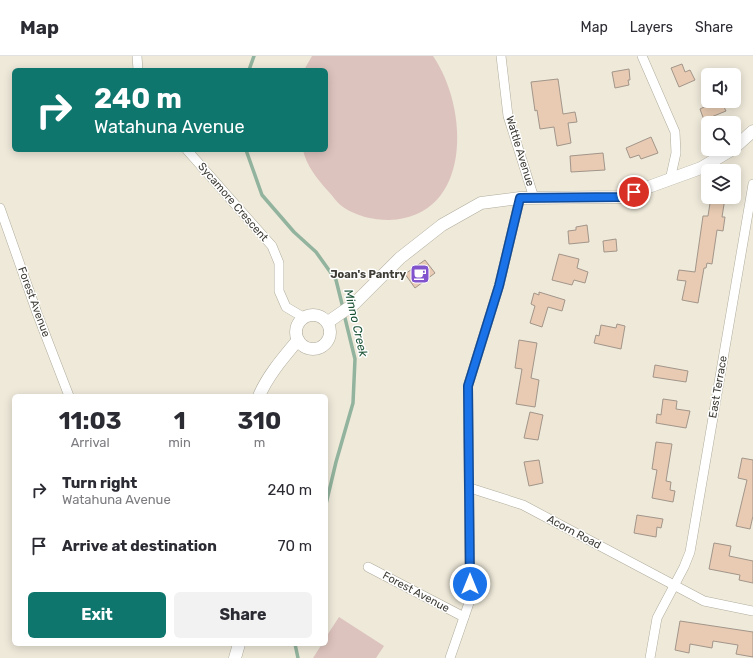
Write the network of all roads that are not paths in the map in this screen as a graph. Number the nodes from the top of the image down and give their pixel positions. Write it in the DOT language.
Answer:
graph roads {
  1 [pos="137,56"];
  2 [pos="501,56"];
  3 [pos="642,56"];
  4 [pos="138,68"];
  5 [pos="753,131"];
  6 [pos="741,142"];
  7 [pos="189,152"];
  8 [pos="721,156"];
  9 [pos="670,180"];
  10 [pos="753,184"];
  11 [pos="520,198"];
  12 [pos="534,198"];
  13 [pos="0,208"];
  14 [pos="303,317"];
  15 [pos="333,319"];
  16 [pos="298,340"];
  17 [pos="68,394"];
  18 [pos="260,394"];
  19 [pos="470,488"];
  20 [pos="368,567"];
  21 [pos="674,586"];
  22 [pos="753,611"];
  23 [pos="464,617"];
  24 [pos="238,646"];
  25 [pos="235,658"];
  26 [pos="450,658"];
  27 [pos="650,658"];
  1 -- 4 [label="street"];
  2 -- 12 [label="street, Wattle Avenue"];
  3 -- 9 [label="street"];
  5 -- 6 [label="street"];
  7 -- 14 [label="street, Sycamore Crescent"];
  8 -- 9 [label="street"];
  9 -- 12 [label="street"];
  10 -- 21 [label="street, East Terrace"];
  11 -- 12 [label="street"];
  11 -- 15 [label="street"];
  11 -- 19 [label="street"];
  13 -- 17 [label="street, Forest Avenue"];
  14 -- 15 [label="street"];
  14 -- 16 [label="street"];
  15 -- 16 [label="street"];
  16 -- 18 [label="street"];
  19 -- 21 [label="street, Acorn Road"];
  19 -- 23 [label="street"];
  20 -- 23 [label="street, Forest Avenue"];
  21 -- 22 [label="street, Acorn Road"];
  21 -- 27 [label="street, East Terrace"];
  23 -- 26 [label="street"];
  24 -- 25 [label="street"];
}
